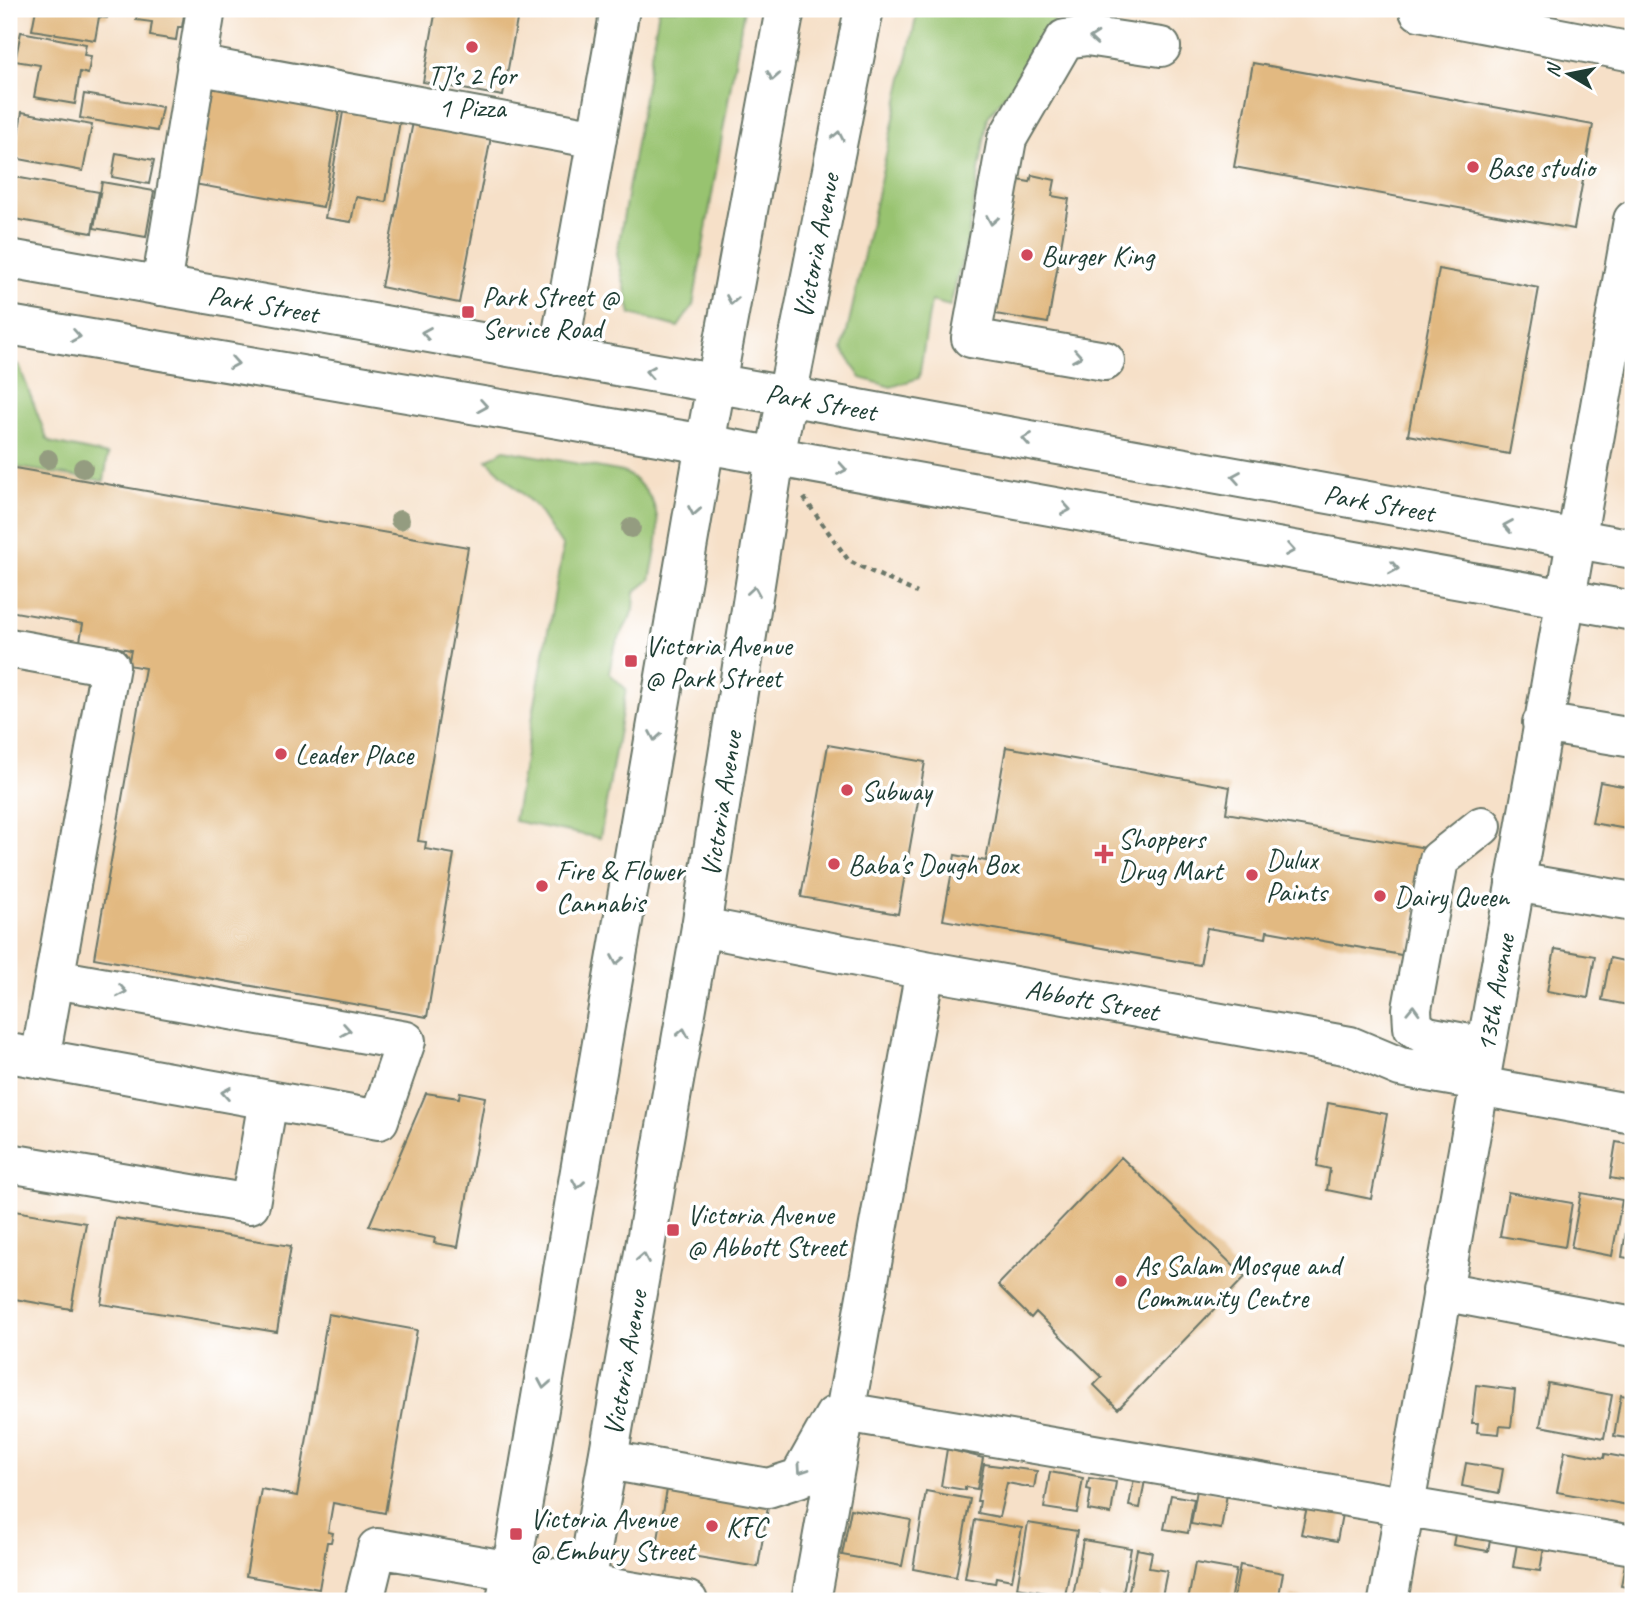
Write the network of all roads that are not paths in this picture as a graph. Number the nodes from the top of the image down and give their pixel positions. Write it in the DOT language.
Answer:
graph roads {
  1 [pos="206,9"];
  2 [pos="620,9"];
  3 [pos="785,9"];
  4 [pos="864,9"];
  5 [pos="1420,9"];
  6 [pos="1161,47"];
  7 [pos="1633,52"];
  8 [pos="197,65"];
  9 [pos="597,139"];
  10 [pos="1633,220"];
  11 [pos="9,259"];
  12 [pos="161,286"];
  13 [pos="1625,317"];
  14 [pos="9,325"];
  15 [pos="558,356"];
  16 [pos="1105,361"];
  17 [pos="717,384"];
  18 [pos="787,396"];
  19 [pos="705,444"];
  20 [pos="775,457"];
  21 [pos="1575,538"];
  22 [pos="1633,548"];
  23 [pos="1564,599"];
  24 [pos="1633,611"];
  25 [pos="9,648"];
  26 [pos="1542,723"];
  27 [pos="1633,738"];
  28 [pos="1482,826"];
  29 [pos="1514,882"];
  30 [pos="1633,902"];
  31 [pos="701,927"];
  32 [pos="925,970"];
  33 [pos="55,979"];
  34 [pos="24,1056"];
  35 [pos="1481,1071"];
  36 [pos="268,1100"];
  37 [pos="1633,1114"];
  38 [pos="9,1163"];
  39 [pos="1442,1291"];
  40 [pos="1633,1327"];
  41 [pos="841,1411"];
  42 [pos="608,1460"];
  43 [pos="1404,1506"];
  44 [pos="1633,1545"];
  45 [pos="509,1586"];
  46 [pos="584,1592"];
  47 [pos="364,1601"];
  48 [pos="688,1601"];
  49 [pos="811,1601"];
  50 [pos="1388,1601"];
  1 -- 8 [label="main road"];
  2 -- 9 [label="main road"];
  3 -- 17 [label="main road, one-way"];
  18 -- 4 [label="main road, Victoria Avenue, one-way"];
  5 -- 7 [label="main road"];
  6 -- 16 [label="main road, one-way"];
  8 -- 9 [label="main road"];
  8 -- 12 [label="main road"];
  9 -- 15 [label="main road"];
  10 -- 13 [label="main road, 13th Avenue"];
  11 -- 12 [label="main road, Park Street"];
  15 -- 12 [label="main road, Park Street, one-way"];
  13 -- 21 [label="main road, 13th Avenue"];
  14 -- 19 [label="main road, one-way"];
  17 -- 15 [label="main road, Park Street, one-way"];
  17 -- 18 [label="main road, Park Street"];
  17 -- 19 [label="main road"];
  18 -- 20 [label="main road, Victoria Avenue"];
  21 -- 18 [label="main road, Park Street, one-way"];
  19 -- 20 [label="main road"];
  19 -- 45 [label="main road, one-way"];
  20 -- 23 [label="main road, one-way"];
  31 -- 20 [label="main road, Victoria Avenue, one-way"];
  21 -- 22 [label="main road, Park Street"];
  21 -- 23 [label="main road, 13th Avenue"];
  23 -- 24 [label="main road"];
  23 -- 26 [label="main road, 13th Avenue"];
  25 -- 33 [label="main road"];
  26 -- 27 [label="main road"];
  26 -- 29 [label="main road, 13th Avenue"];
  35 -- 28 [label="main road, one-way"];
  29 -- 30 [label="main road"];
  29 -- 35 [label="main road, 13th Avenue"];
  31 -- 32 [label="main road, Abbott Street"];
  42 -- 31 [label="main road, Victoria Avenue, one-way"];
  32 -- 35 [label="main road, Abbott Street"];
  32 -- 41 [label="main road"];
  33 -- 34 [label="main road"];
  33 -- 36 [label="main road, one-way"];
  36 -- 34 [label="main road, one-way"];
  35 -- 37 [label="main road"];
  35 -- 39 [label="main road, 13th Avenue"];
  36 -- 38 [label="main road"];
  39 -- 40 [label="main road"];
  39 -- 43 [label="main road, 13th Avenue"];
  41 -- 42 [label="main road, one-way"];
  41 -- 43 [label="main road"];
  41 -- 49 [label="main road"];
  42 -- 46 [label="main road, Victoria Avenue"];
  43 -- 44 [label="main road"];
  43 -- 50 [label="main road, 13th Avenue"];
  45 -- 46 [label="main road"];
  45 -- 47 [label="main road"];
  46 -- 48 [label="main road"];
}
